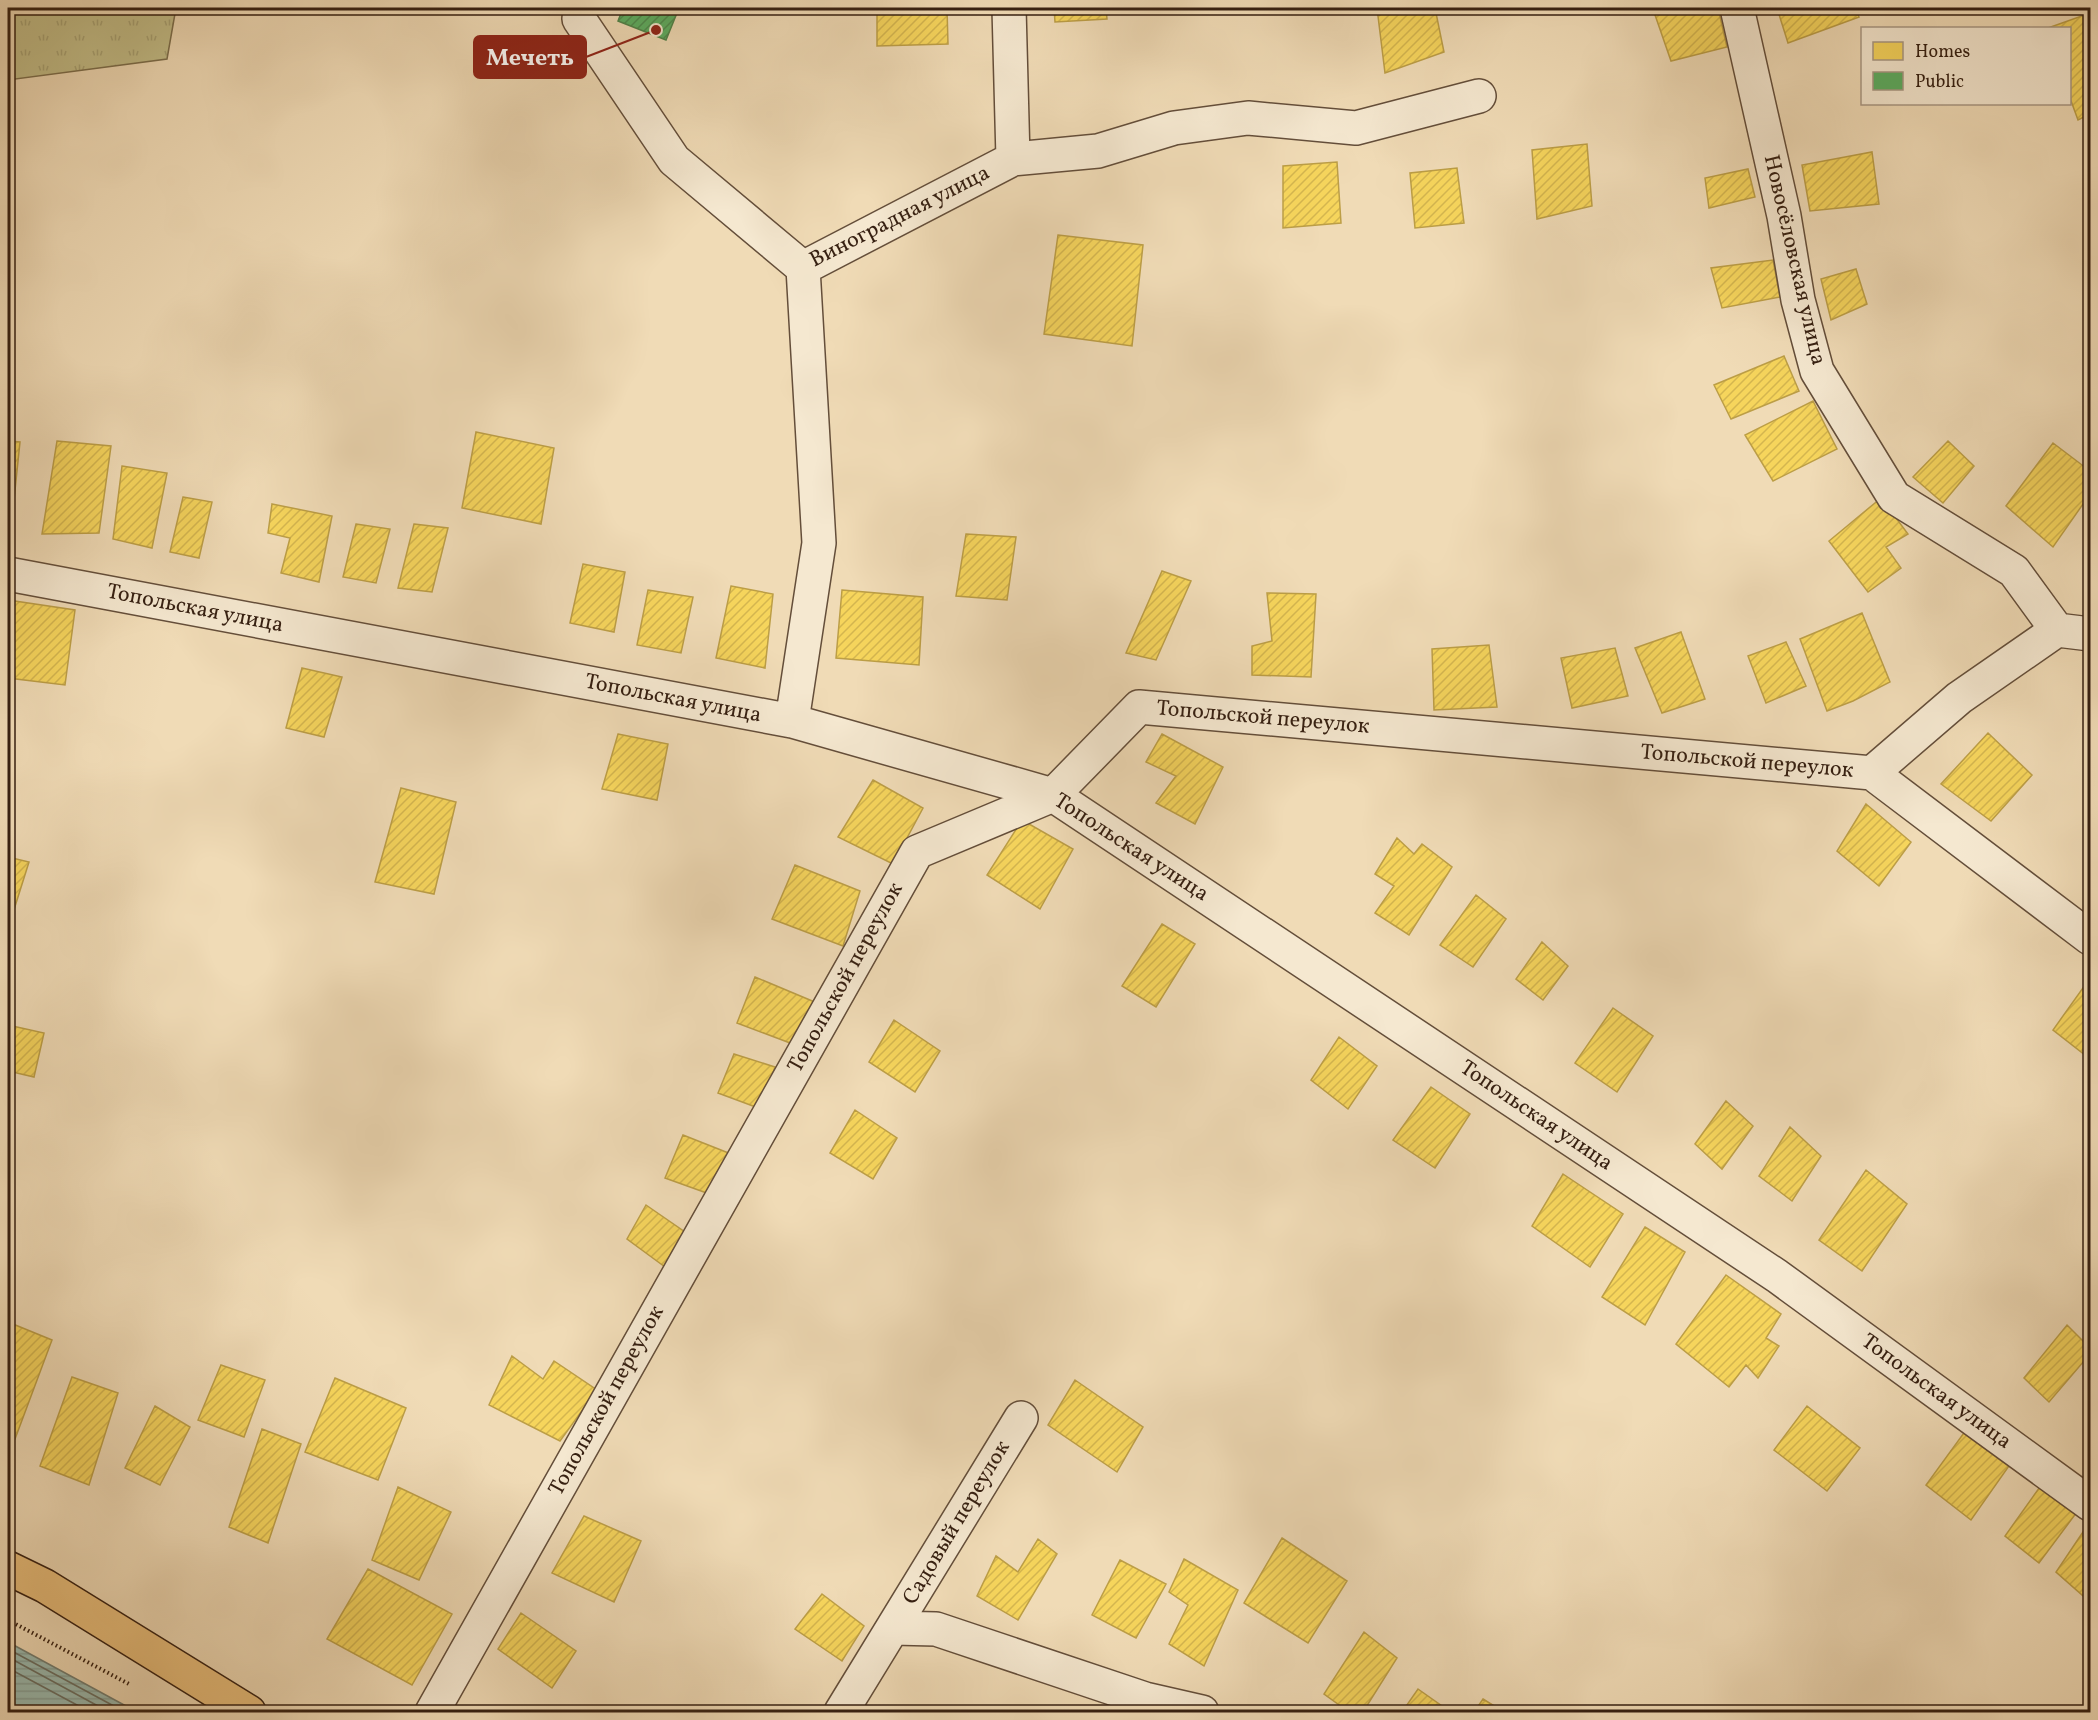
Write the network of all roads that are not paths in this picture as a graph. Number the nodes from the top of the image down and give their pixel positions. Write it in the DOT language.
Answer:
graph roads {
  1 [pos="580,8"];
  2 [pos="1009,8"];
  3 [pos="1737,8"];
  4 [pos="1479,96"];
  5 [pos="1013,159"];
  6 [pos="803,268"];
  7 [pos="8,574"];
  8 [pos="2057,630"];
  9 [pos="2091,634"];
  10 [pos="792,721"];
  11 [pos="1872,773"];
  12 [pos="1053,795"];
  13 [pos="2091,938"];
  14 [pos="1021,1418"];
  15 [pos="2091,1504"];
  16 [pos="8,1568"];
  17 [pos="893,1628"];
  18 [pos="249,1713"];
  19 [pos="432,1713"];
  20 [pos="841,1713"];
  21 [pos="1202,1713"];
  1 -- 6 [label="street, Виноградная улица"];
  2 -- 5 [label="street, Виноградная улица"];
  3 -- 8 [label="street, Новосёловская улица"];
  4 -- 5 [label="street"];
  5 -- 6 [label="street, Виноградная улица"];
  6 -- 10 [label="street"];
  7 -- 10 [label="street, Топольская улица"];
  8 -- 9 [label="street"];
  8 -- 11 [label="street, Топольской переулок"];
  10 -- 12 [label="street, Топольская улица"];
  11 -- 12 [label="street, Топольской переулок"];
  11 -- 13 [label="street"];
  12 -- 15 [label="street, Топольская улица"];
  12 -- 19 [label="street, Топольской переулок"];
  14 -- 17 [label="street, Садовый переулок"];
  16 -- 18 [label="main road"];
  17 -- 20 [label="street, Садовый переулок"];
  17 -- 21 [label="street, Садовый переулок"];
}
